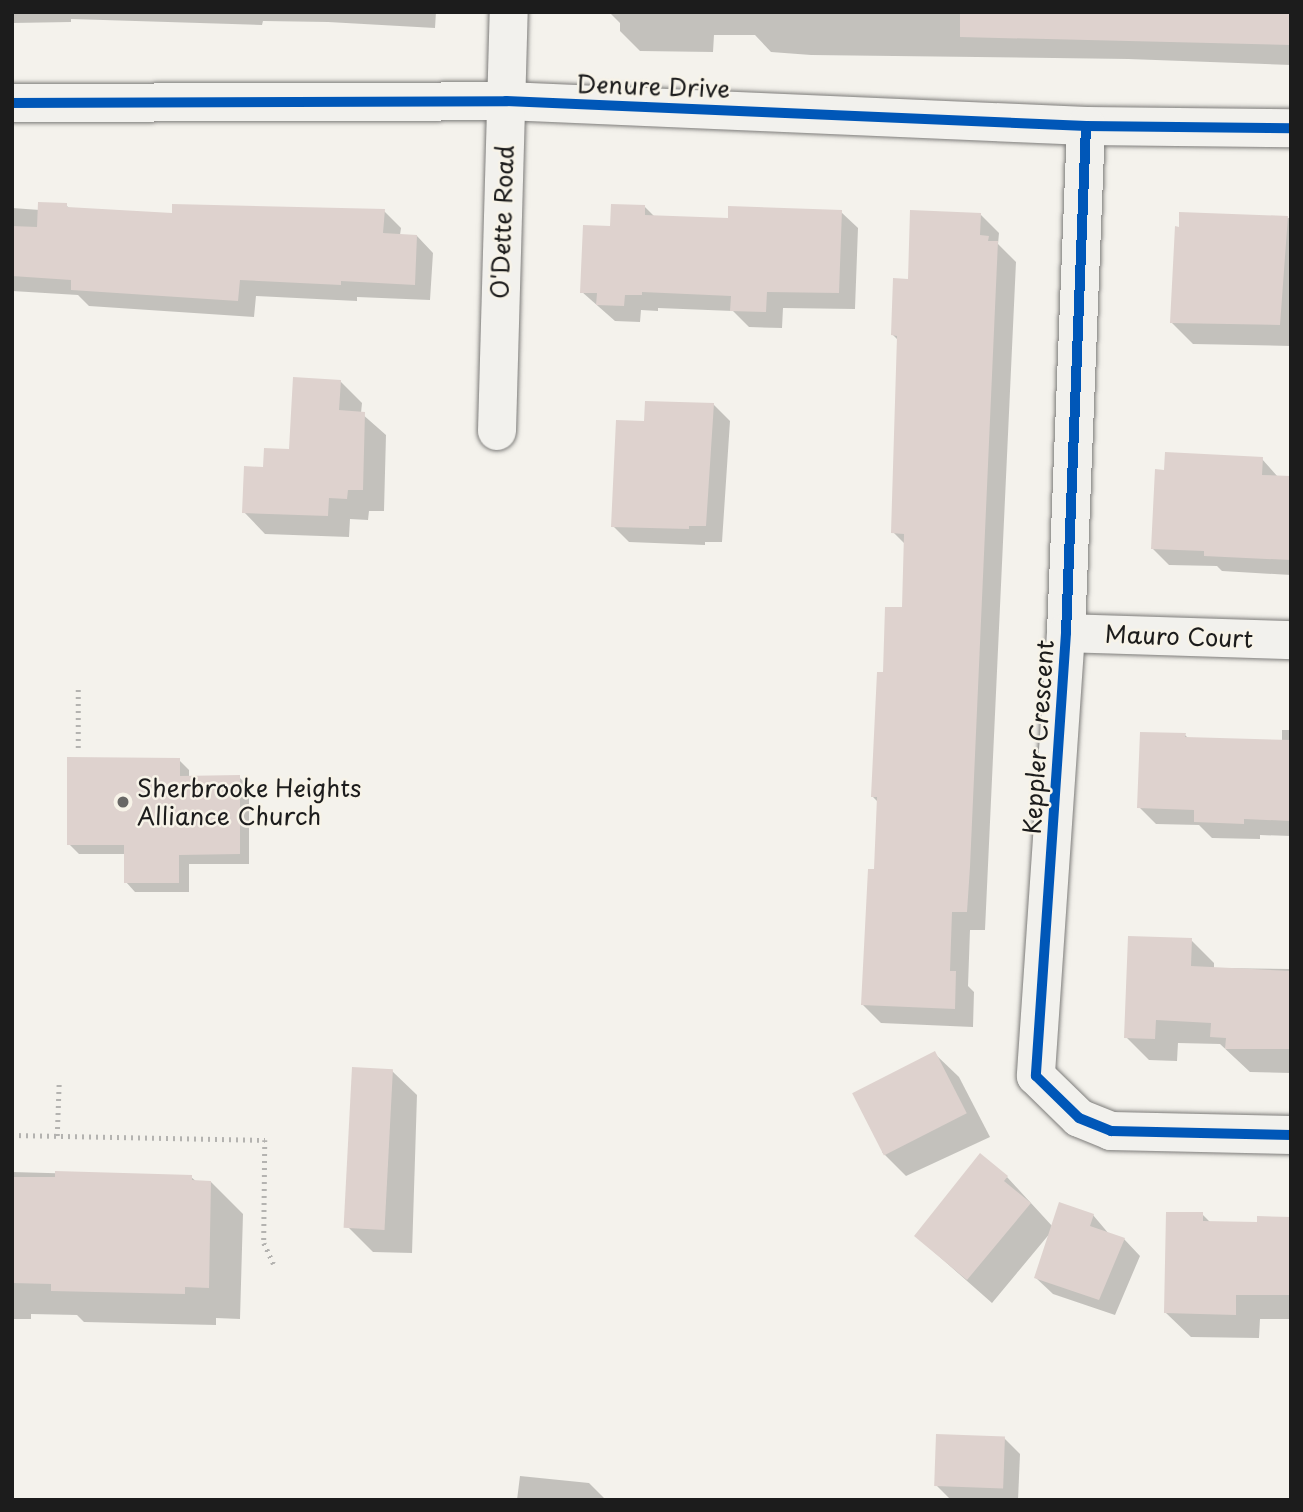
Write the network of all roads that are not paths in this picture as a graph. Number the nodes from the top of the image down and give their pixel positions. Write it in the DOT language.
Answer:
graph roads {
  1 [pos="509,12"];
  2 [pos="506,101"];
  3 [pos="12,103"];
  4 [pos="1086,126"];
  5 [pos="1291,128"];
  6 [pos="497,431"];
  7 [pos="1066,632"];
  8 [pos="1291,640"];
  9 [pos="1291,1135"];
  1 -- 2 [label="street, O'Dette Road"];
  2 -- 3 [label="street, Denure Drive"];
  2 -- 4 [label="street, Denure Drive"];
  2 -- 6 [label="street, O'Dette Road"];
  4 -- 5 [label="street, Denure Drive"];
  4 -- 7 [label="street, Keppler Crescent"];
  7 -- 8 [label="street, Mauro Court"];
  7 -- 9 [label="street, Keppler Crescent"];
}
